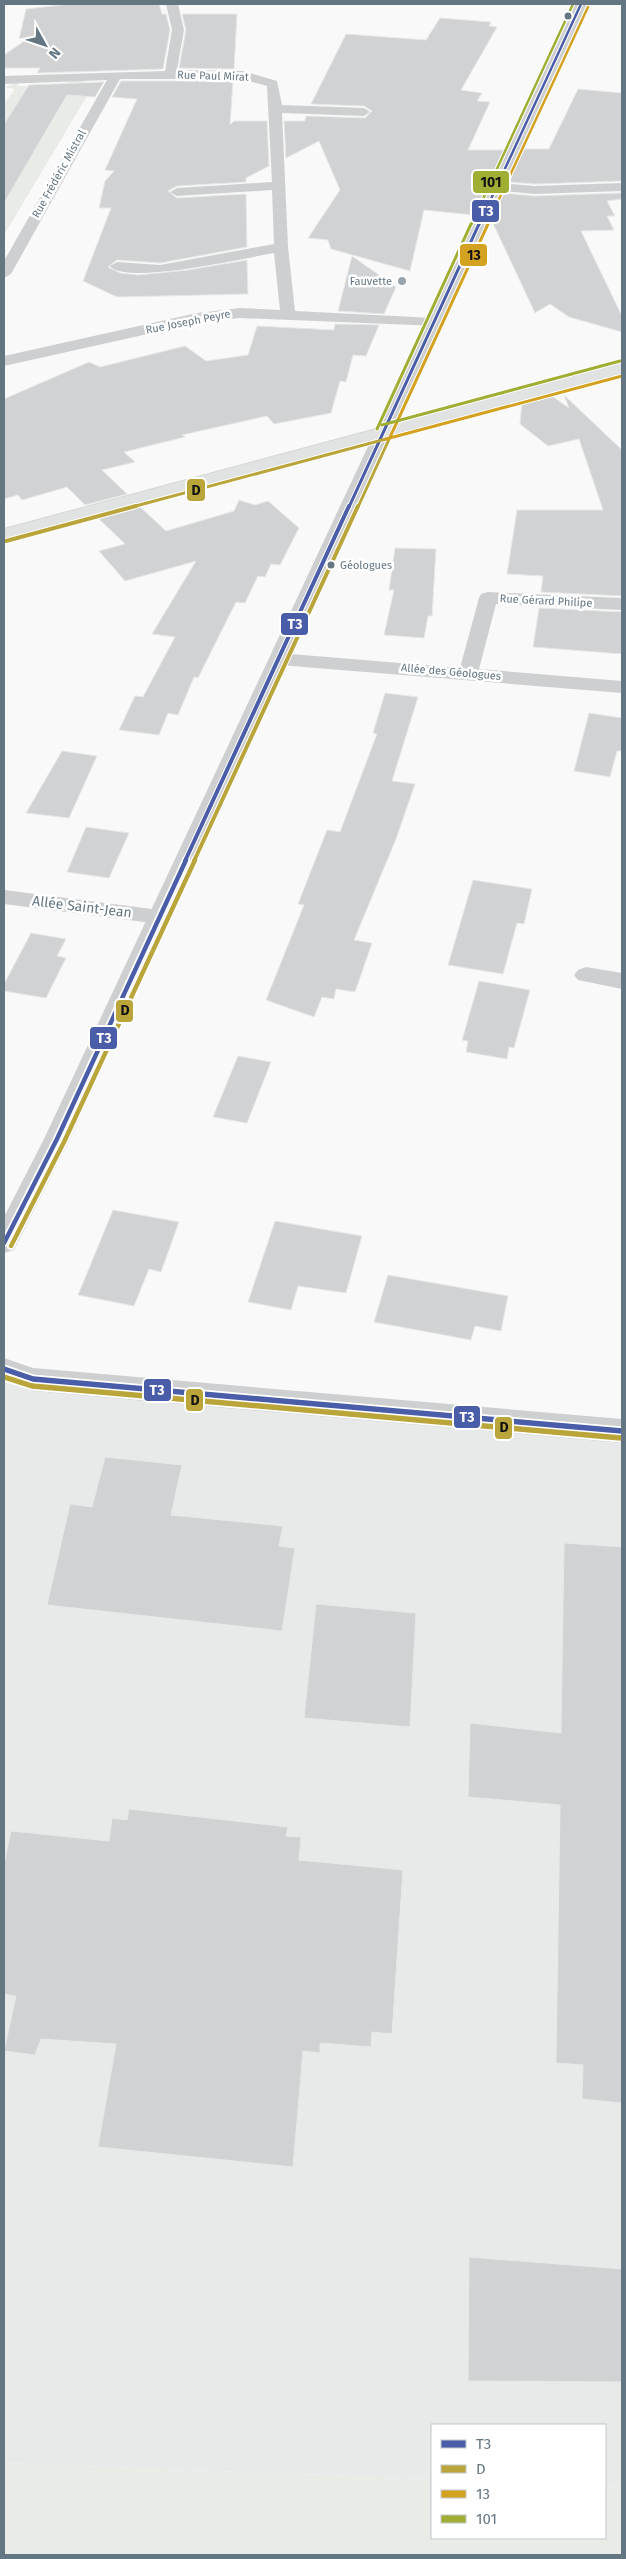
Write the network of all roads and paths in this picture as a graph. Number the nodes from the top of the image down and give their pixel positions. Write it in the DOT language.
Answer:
graph roads {
  1 [pos="172,4"];
  2 [pos="581,4"];
  3 [pos="170,74"];
  4 [pos="116,76"];
  5 [pos="4,80"];
  6 [pos="276,109"];
  7 [pos="364,112"];
  8 [pos="278,186"];
  9 [pos="497,187"];
  10 [pos="622,187"];
  11 [pos="177,192"];
  12 [pos="281,247"];
  13 [pos="117,266"];
  14 [pos="4,274"];
  15 [pos="288,314"];
  16 [pos="434,323"];
  17 [pos="4,361"];
  18 [pos="622,368"];
  19 [pos="384,432"];
  20 [pos="4,534"];
  21 [pos="622,604"];
  22 [pos="279,659"];
  23 [pos="468,673"];
  24 [pos="622,687"];
  25 [pos="4,897"];
  26 [pos="160,917"];
  27 [pos="586,975"];
  28 [pos="622,981"];
  29 [pos="4,1243"];
  30 [pos="4,1369"];
  31 [pos="622,1431"];
  1 -- 3 [label="street, Rue Paul Mirat"];
  2 -- 9 [label="street"];
  3 -- 4 [label="street"];
  3 -- 6 [label="street, Rue Paul Mirat"];
  4 -- 5 [label="street"];
  4 -- 14 [label="street, Rue Frédéric Mistral"];
  6 -- 7 [label="street"];
  6 -- 8 [label="street, Rue Paul Mirat"];
  8 -- 11 [label="street"];
  8 -- 12 [label="street, Rue Paul Mirat"];
  9 -- 10 [label="street"];
  9 -- 16 [label="street"];
  12 -- 13 [label="street"];
  12 -- 15 [label="street, Rue Paul Mirat"];
  15 -- 16 [label="street, Rue Joseph Peyre"];
  15 -- 17 [label="street, Rue Joseph Peyre"];
  16 -- 19 [label="street"];
  18 -- 19 [label="main road"];
  19 -- 20 [label="main road"];
  19 -- 22 [label="street"];
  21 -- 23 [label="street, Rue Gérard Philipe"];
  22 -- 23 [label="street, Allée des Géologues"];
  22 -- 26 [label="street"];
  23 -- 24 [label="street, Allée des Géologues"];
  25 -- 26 [label="street, Allée Saint-Jean"];
  26 -- 29 [label="street"];
  27 -- 28 [label="street"];
  30 -- 31 [label="street"];
}
